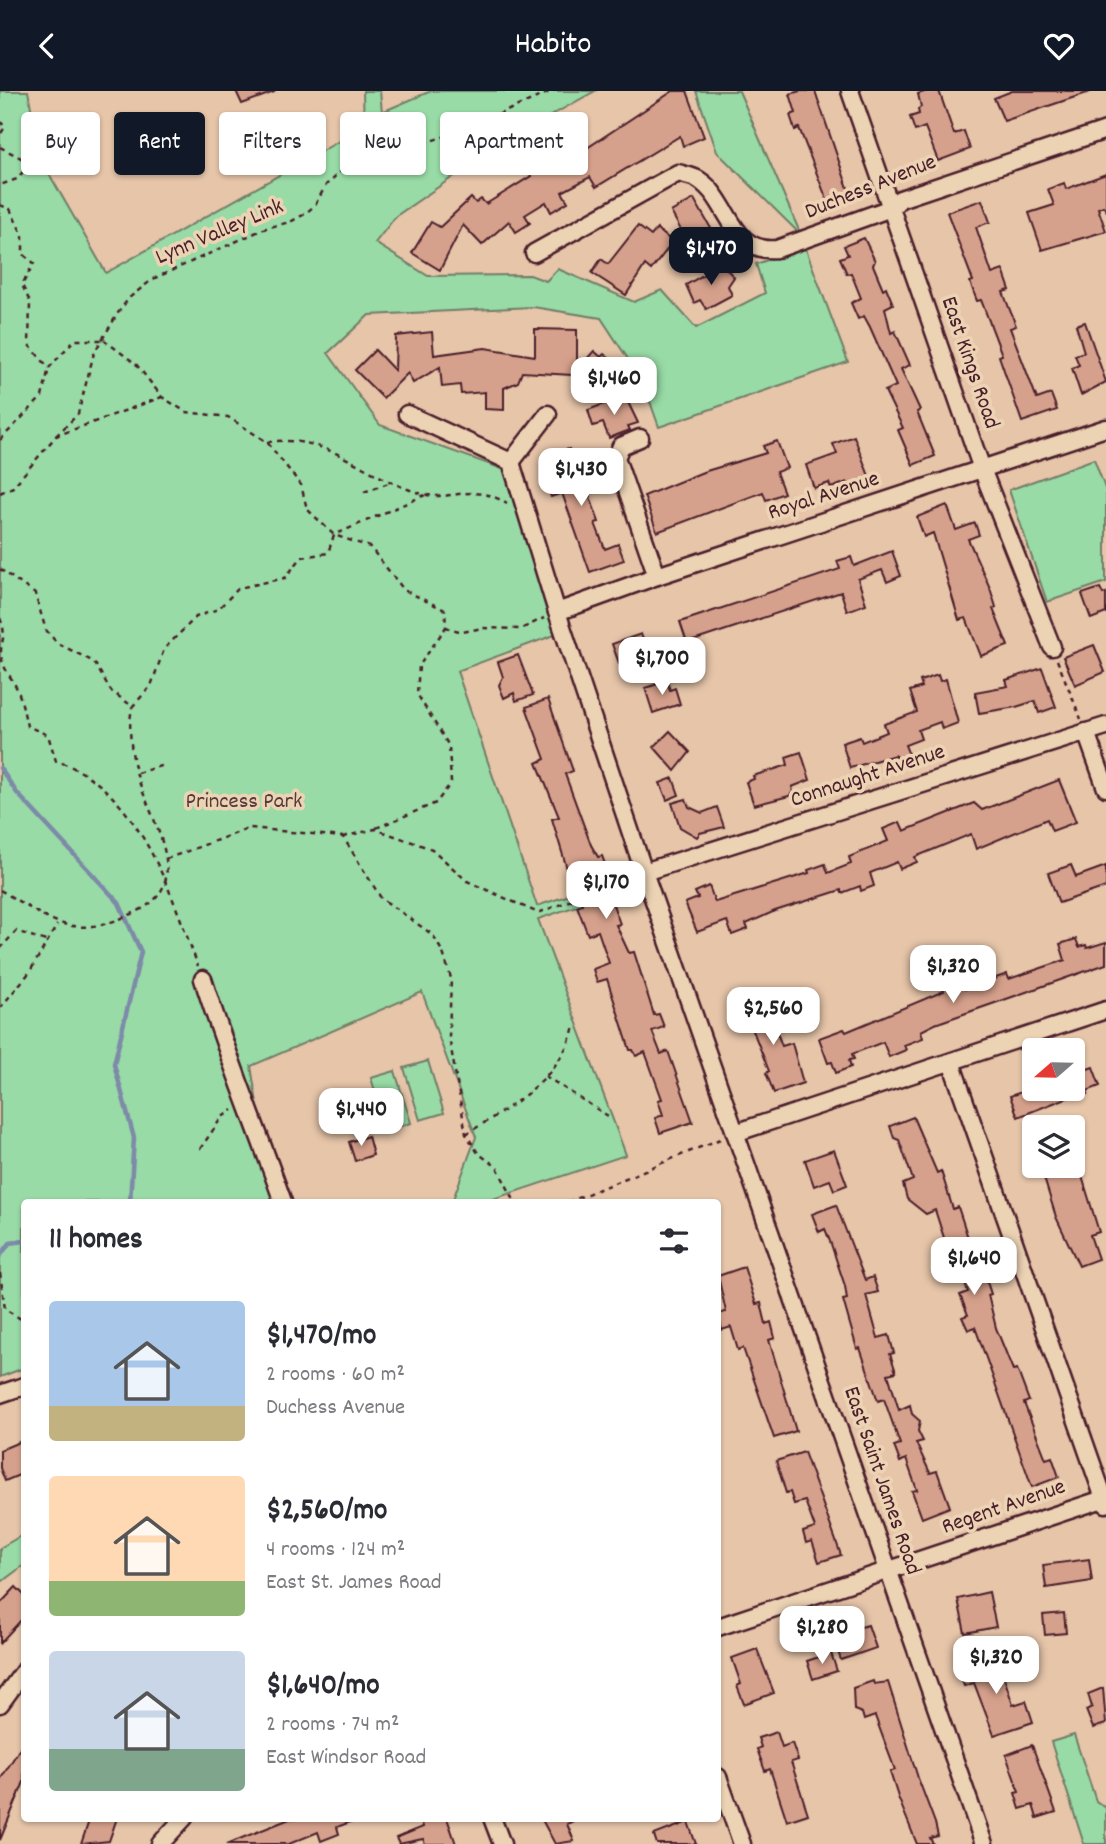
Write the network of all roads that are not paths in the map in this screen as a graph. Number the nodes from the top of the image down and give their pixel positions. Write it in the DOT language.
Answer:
graph roads {
  1 [pos="850,91"];
  2 [pos="1106,130"];
  3 [pos="891,208"];
  4 [pos="534,253"];
  5 [pos="407,414"];
  6 [pos="548,414"];
  7 [pos="1106,428"];
  8 [pos="640,438"];
  9 [pos="511,462"];
  10 [pos="982,469"];
  11 [pos="657,576"];
  12 [pos="557,612"];
  13 [pos="1052,647"];
  14 [pos="1106,726"];
  15 [pos="1086,731"];
  16 [pos="1106,788"];
  17 [pos="644,872"];
  18 [pos="203,979"];
  19 [pos="1106,1010"];
  20 [pos="951,1062"];
  21 [pos="735,1133"];
  22 [pos="282,1199"];
  23 [pos="21,1387"];
  24 [pos="0,1394"];
  25 [pos="1105,1500"];
  26 [pos="888,1571"];
  27 [pos="721,1626"];
  28 [pos="21,1675"];
  29 [pos="0,1704"];
  30 [pos="721,1785"];
  31 [pos="180,1822"];
  32 [pos="494,1822"];
  33 [pos="160,1844"];
  34 [pos="502,1844"];
  35 [pos="742,1844"];
  36 [pos="984,1844"];
  1 -- 3 [label="street, East Kings Road"];
  2 -- 3 [label="street, Duchess Avenue"];
  3 -- 4 [label="street, Duchess Avenue"];
  3 -- 10 [label="street, East Kings Road"];
  5 -- 9 [label="street"];
  6 -- 9 [label="street"];
  7 -- 10 [label="street, Royal Avenue"];
  8 -- 11 [label="street"];
  9 -- 12 [label="street, East Saint James Road"];
  10 -- 11 [label="street, Royal Avenue"];
  10 -- 13 [label="street, East Kings Road"];
  11 -- 12 [label="street, Royal Avenue"];
  12 -- 17 [label="street, East Saint James Road"];
  14 -- 15 [label="street, Connaught Avenue"];
  15 -- 16 [label="street"];
  15 -- 17 [label="street, Connaught Avenue"];
  17 -- 21 [label="street, East Saint James Road"];
  18 -- 22 [label="street"];
  19 -- 20 [label="street"];
  20 -- 21 [label="street"];
  20 -- 25 [label="street"];
  21 -- 26 [label="street, East Saint James Road"];
  23 -- 24 [label="street"];
  25 -- 26 [label="street, Regent Avenue"];
  26 -- 27 [label="street, Regent Avenue"];
  26 -- 36 [label="street, East Saint James Road"];
  28 -- 29 [label="street"];
  30 -- 35 [label="street"];
  31 -- 33 [label="street"];
  32 -- 34 [label="street"];
}
